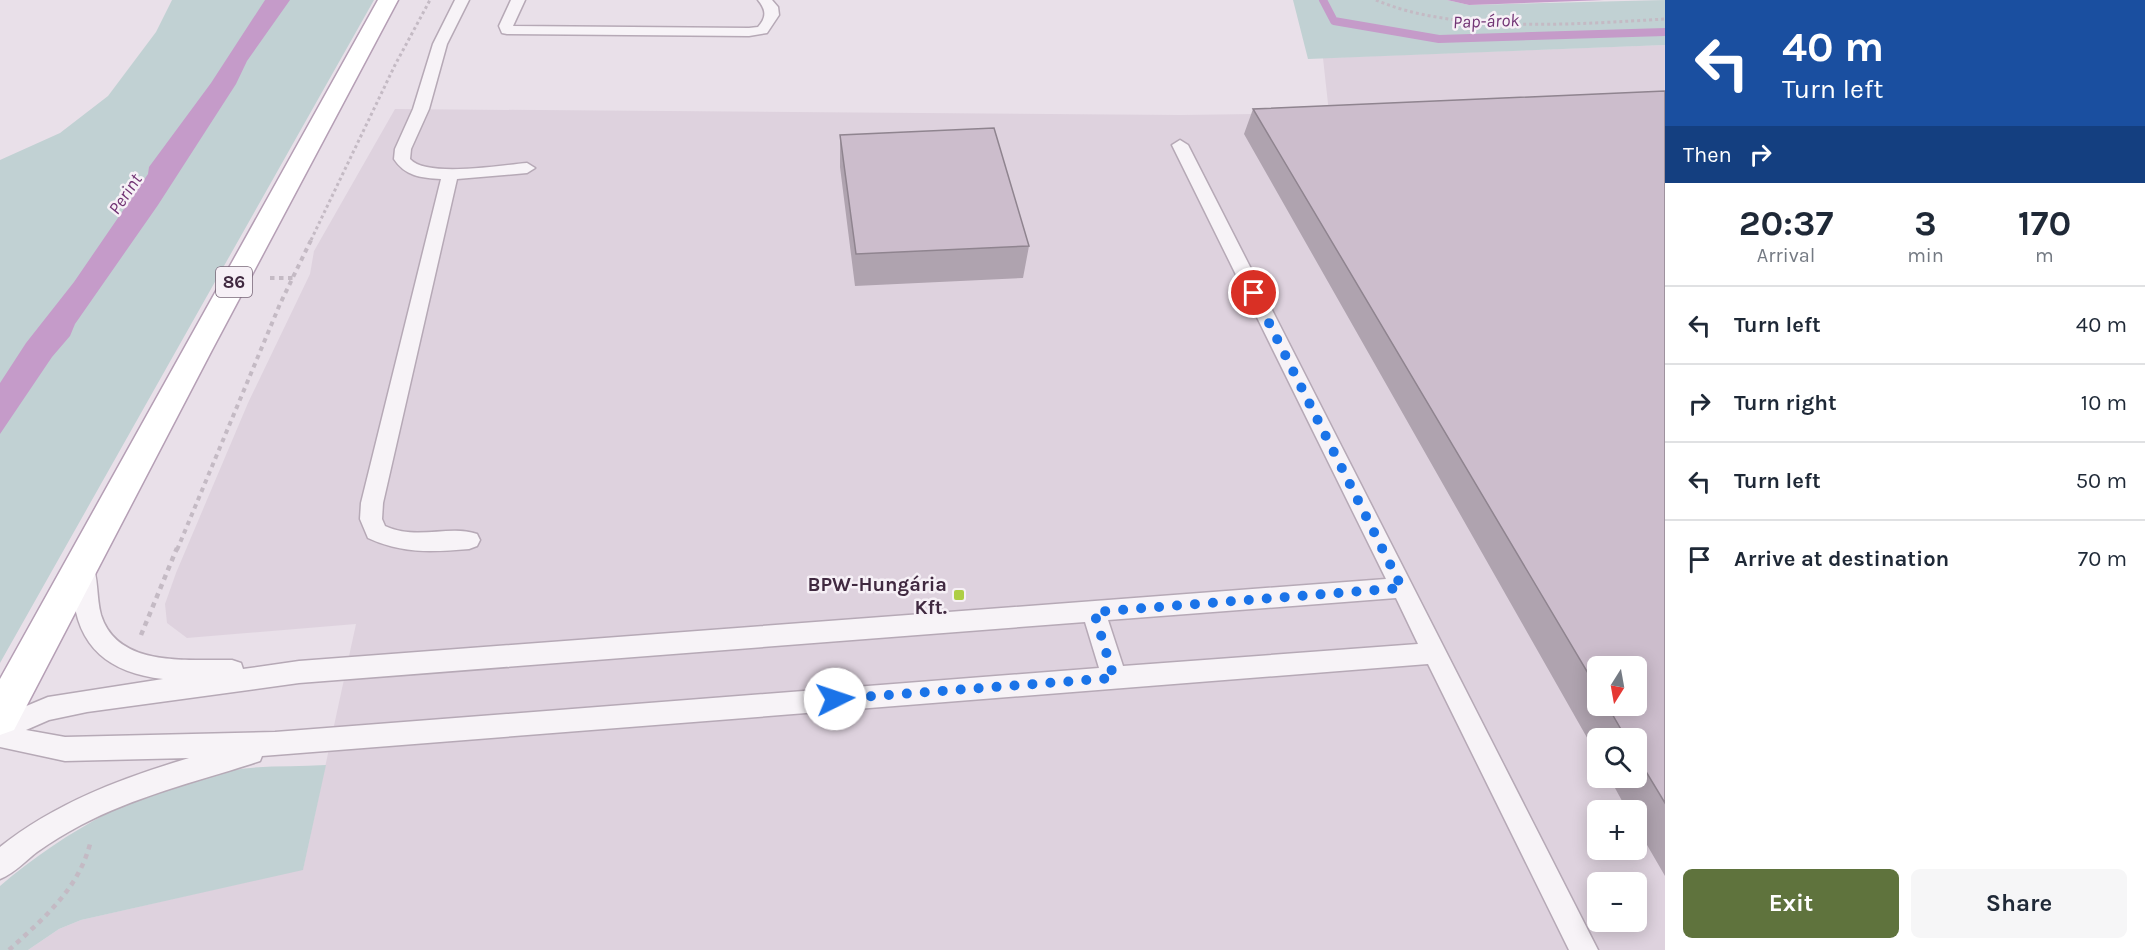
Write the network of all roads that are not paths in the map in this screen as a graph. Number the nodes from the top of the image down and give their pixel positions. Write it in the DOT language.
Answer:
graph roads {
  1 [pos="388,0"];
  2 [pos="462,0"];
  3 [pos="518,0"];
  4 [pos="765,0"];
  5 [pos="1180,145"];
  6 [pos="527,168"];
  7 [pos="450,173"];
  8 [pos="469,540"];
  9 [pos="83,566"];
  10 [pos="1402,588"];
  11 [pos="1094,612"];
  12 [pos="1435,653"];
  13 [pos="299,672"];
  14 [pos="1114,678"];
  15 [pos="0,717"];
  16 [pos="0,729"];
  17 [pos="0,735"];
  18 [pos="275,744"];
  19 [pos="0,865"];
  20 [pos="1584,950"];
  1 -- 9 [label="main road, 86"];
  2 -- 7 [label="lane"];
  3 -- 4 [label="lane"];
  5 -- 10 [label="lane"];
  6 -- 7 [label="lane"];
  7 -- 8 [label="lane"];
  9 -- 13 [label="lane"];
  9 -- 15 [label="main road, 86"];
  10 -- 11 [label="lane"];
  10 -- 12 [label="lane"];
  11 -- 13 [label="lane"];
  11 -- 14 [label="lane"];
  12 -- 14 [label="lane"];
  12 -- 20 [label="lane"];
  13 -- 16 [label="lane"];
  14 -- 18 [label="lane"];
  17 -- 18 [label="lane"];
  18 -- 19 [label="lane"];
}
